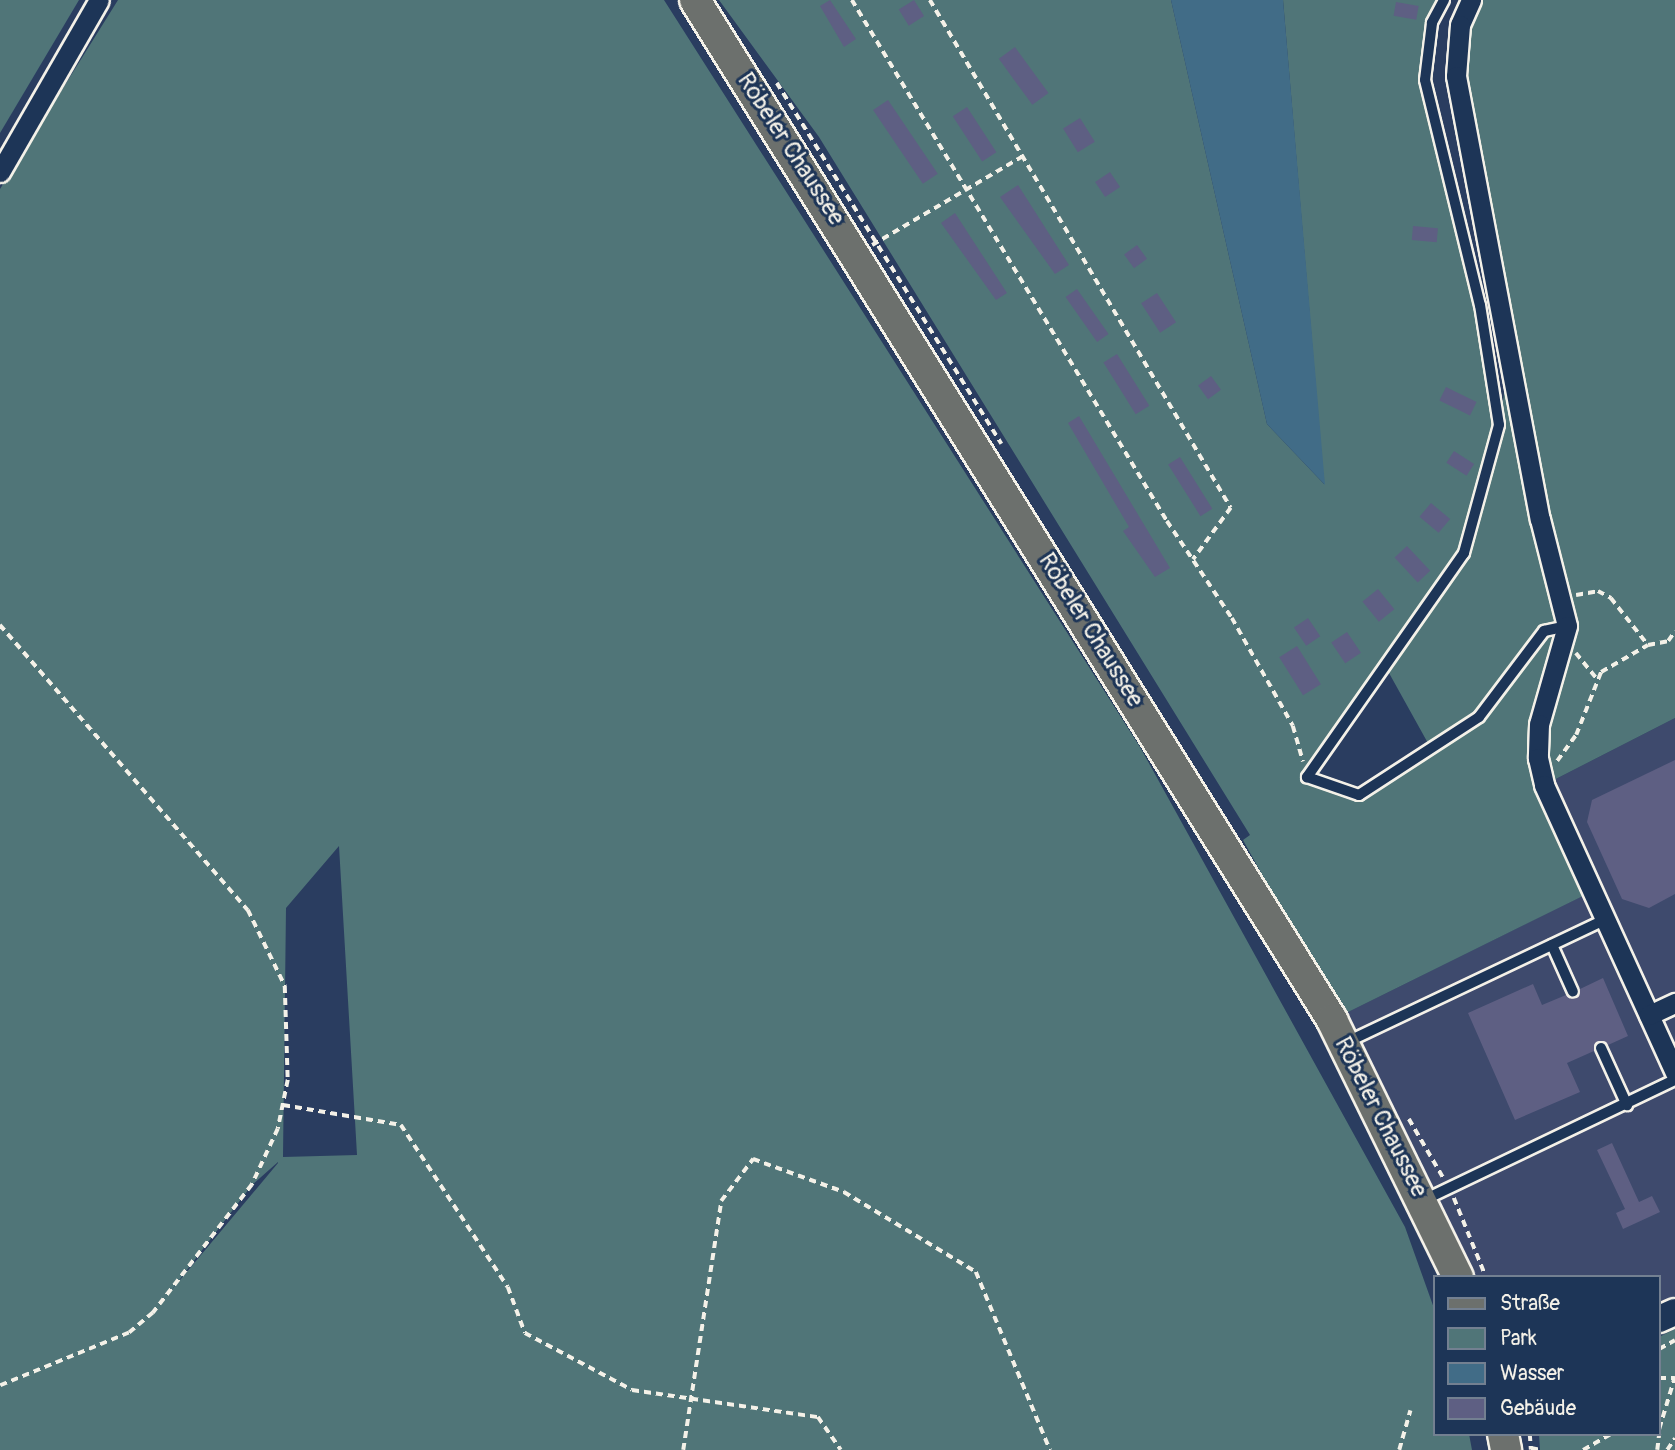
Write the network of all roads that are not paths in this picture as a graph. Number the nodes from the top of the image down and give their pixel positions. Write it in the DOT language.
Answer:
graph roads {
  1 [pos="99,0"];
  2 [pos="695,0"];
  3 [pos="1444,0"];
  4 [pos="1471,0"];
  5 [pos="0,172"];
  6 [pos="1566,635"];
  7 [pos="1606,919"];
  8 [pos="1552,946"];
  9 [pos="1573,992"];
  10 [pos="1675,1003"];
  11 [pos="1649,1015"];
  12 [pos="1345,1043"];
  13 [pos="1601,1048"];
  14 [pos="1675,1073"];
  15 [pos="1675,1080"];
  16 [pos="1628,1105"];
  17 [pos="1424,1200"];
  18 [pos="1457,1275"];
  1 -- 5 [label="street"];
  2 -- 12 [label="main road, Röbeler Chaussee"];
  3 -- 6 [label="lane"];
  4 -- 6 [label="street"];
  6 -- 7 [label="street"];
  7 -- 8 [label="lane"];
  7 -- 11 [label="street"];
  8 -- 9 [label="lane"];
  8 -- 12 [label="lane"];
  10 -- 11 [label="street"];
  11 -- 14 [label="street"];
  12 -- 17 [label="main road, Röbeler Chaussee"];
  13 -- 16 [label="lane"];
  15 -- 16 [label="lane"];
  16 -- 17 [label="lane"];
  17 -- 18 [label="main road, Röbeler Chaussee"];
}
